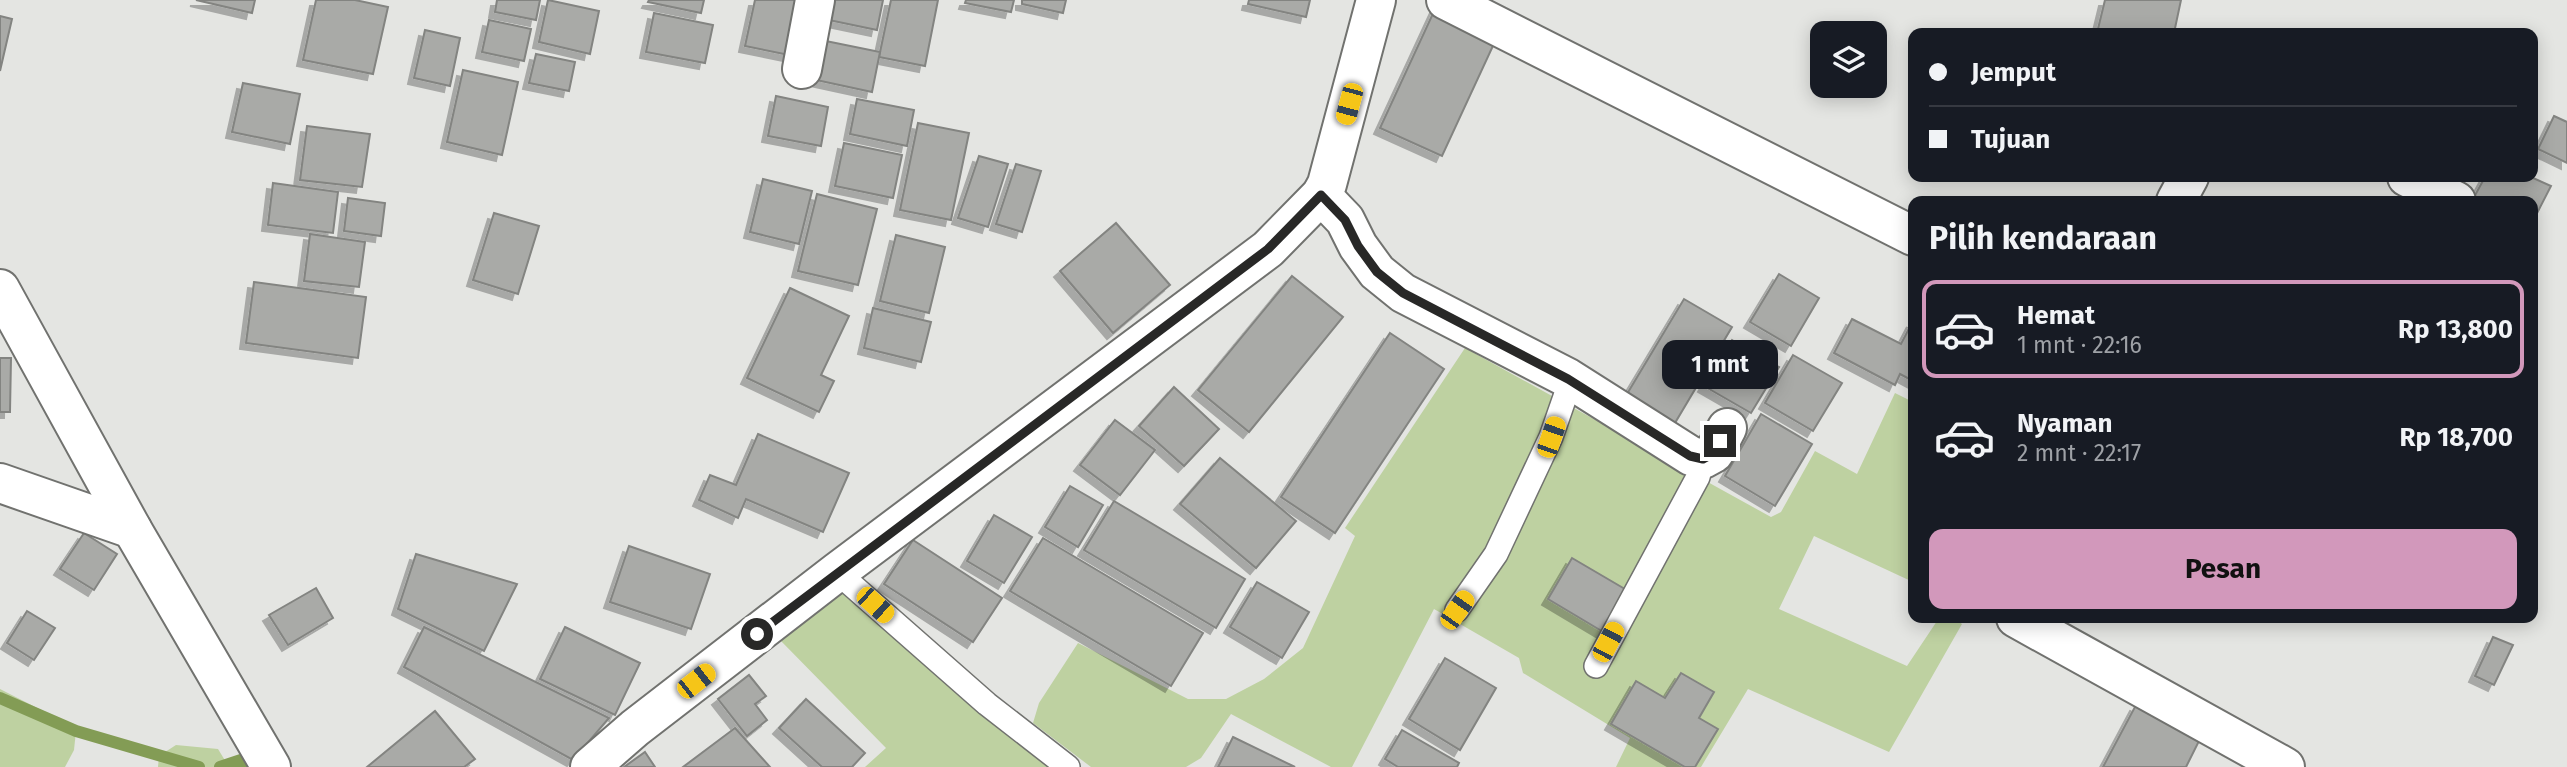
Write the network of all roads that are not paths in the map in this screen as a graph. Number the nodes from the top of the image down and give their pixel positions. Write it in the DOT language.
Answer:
graph roads {
  1 [pos="815,0"];
  2 [pos="1376,0"];
  3 [pos="1446,0"];
  4 [pos="802,69"];
  5 [pos="2417,182"];
  6 [pos="1321,195"];
  7 [pos="2446,196"];
  8 [pos="1908,233"];
  9 [pos="0,289"];
  10 [pos="1568,379"];
  11 [pos="1727,428"];
  12 [pos="1703,459"];
  13 [pos="0,483"];
  14 [pos="132,529"];
  15 [pos="837,572"];
  16 [pos="1457,610"];
  17 [pos="2025,623"];
  18 [pos="1596,666"];
  19 [pos="271,767"];
  20 [pos="590,767"];
  21 [pos="1068,767"];
  22 [pos="2285,767"];
  1 -- 4 [label="street"];
  2 -- 6 [label="street"];
  3 -- 8 [label="street"];
  5 -- 7 [label="street"];
  6 -- 10 [label="street"];
  6 -- 15 [label="street"];
  9 -- 14 [label="street"];
  10 -- 12 [label="street"];
  10 -- 16 [label="lane"];
  11 -- 12 [label="street"];
  12 -- 18 [label="lane"];
  13 -- 14 [label="street"];
  14 -- 19 [label="street"];
  15 -- 20 [label="street"];
  15 -- 21 [label="lane"];
  17 -- 22 [label="street"];
}
